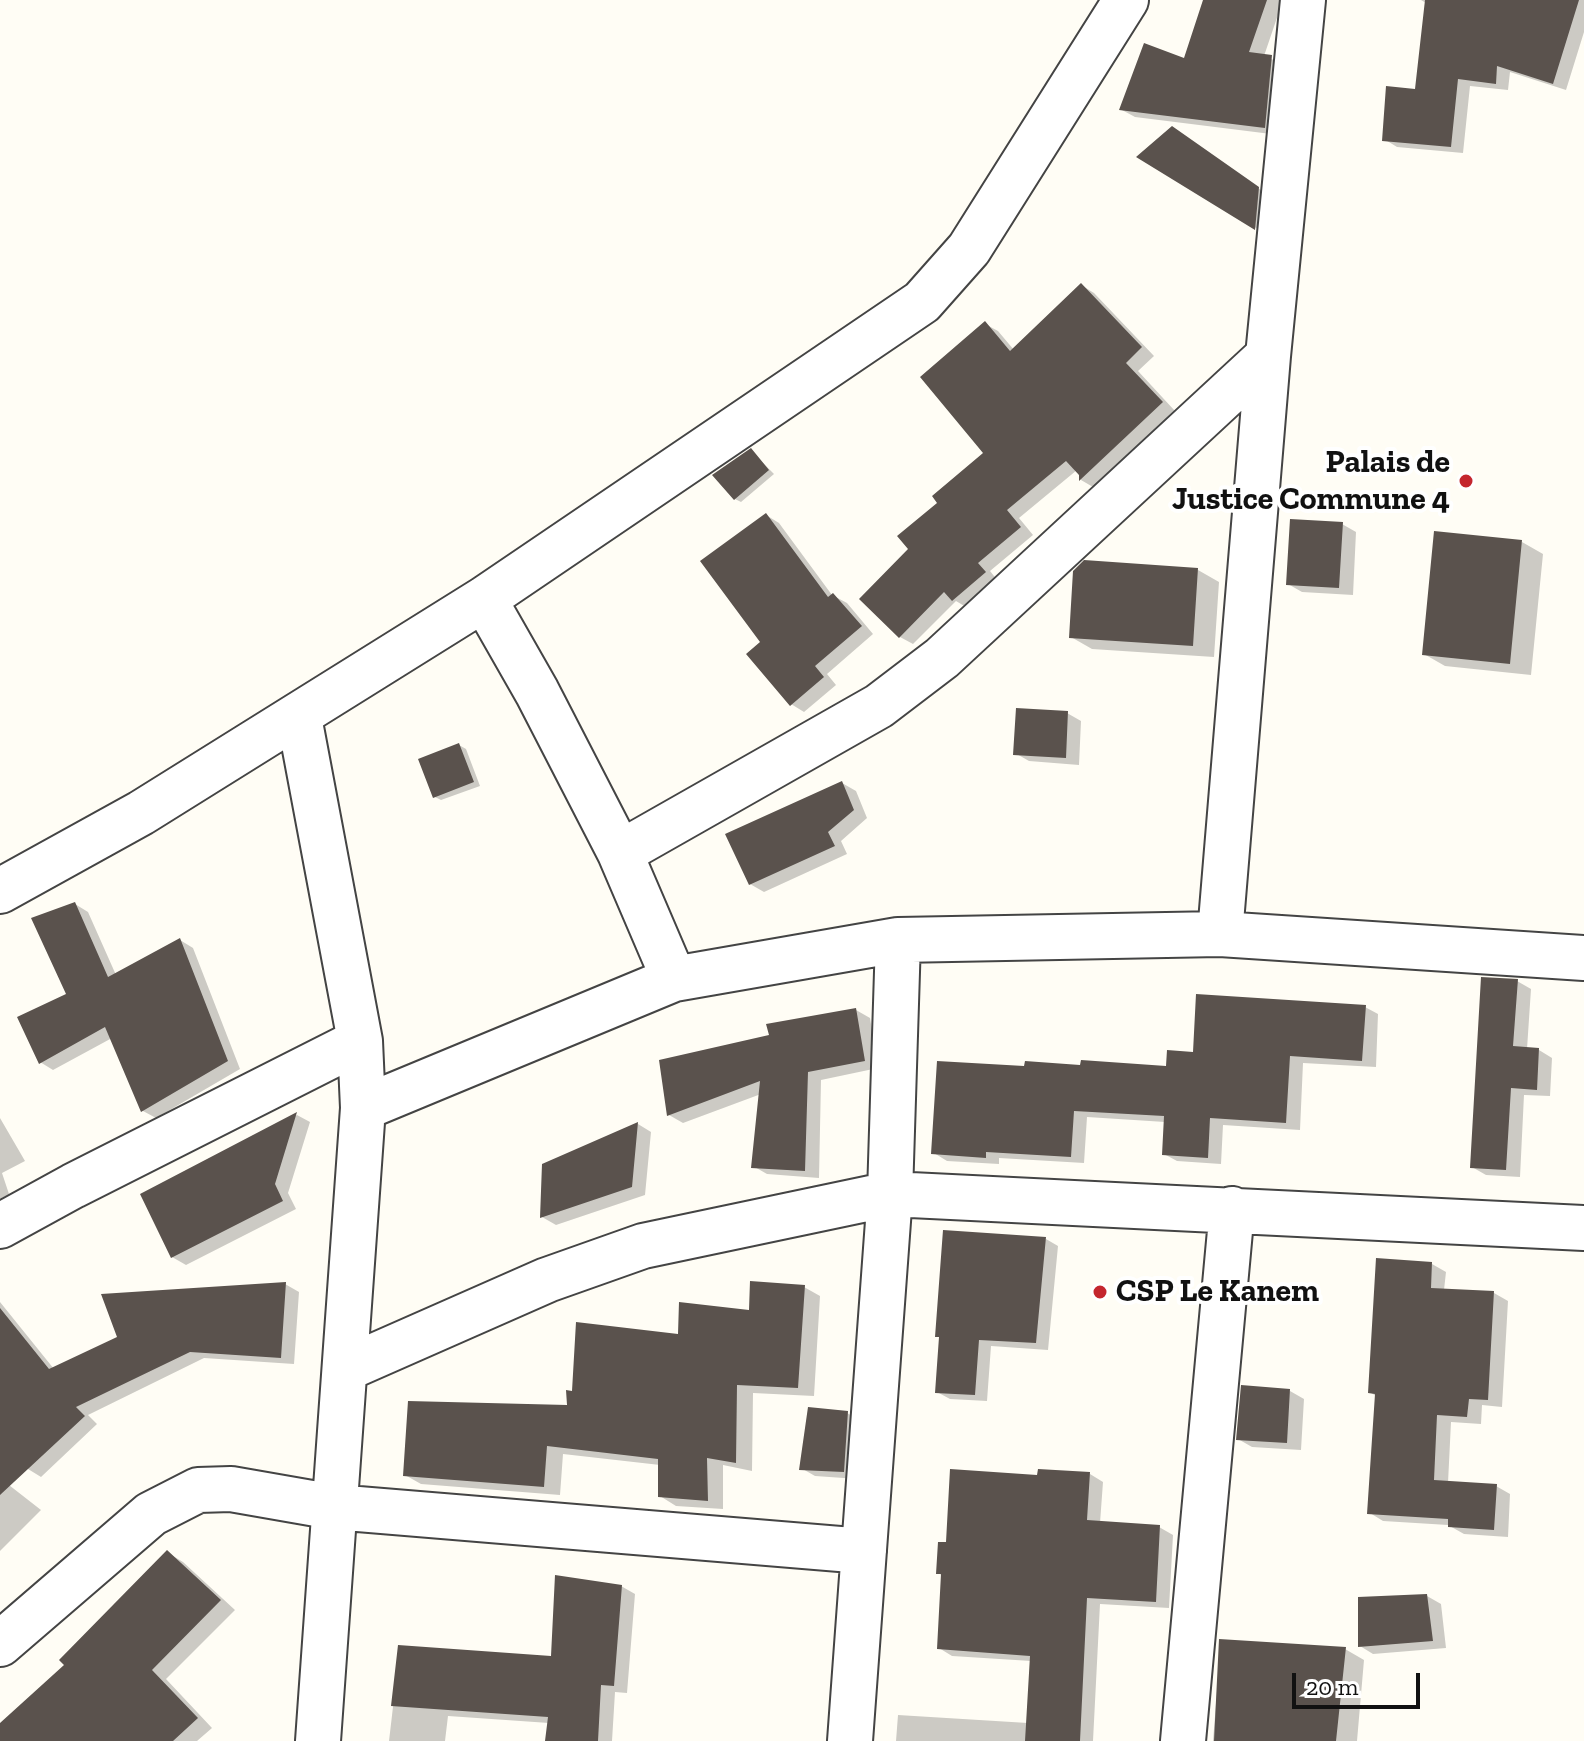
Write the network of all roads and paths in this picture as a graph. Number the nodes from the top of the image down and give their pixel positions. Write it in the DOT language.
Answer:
graph roads {
  1 [pos="1126,0"];
  2 [pos="1303,0"];
  3 [pos="1268,356"];
  4 [pos="484,599"];
  5 [pos="299,717"];
  6 [pos="620,853"];
  7 [pos="0,891"];
  8 [pos="1220,934"];
  9 [pos="898,940"];
  10 [pos="1584,958"];
  11 [pos="674,979"];
  12 [pos="360,1041"];
  13 [pos="363,1108"];
  14 [pos="890,1194"];
  15 [pos="1232,1209"];
  16 [pos="0,1226"];
  17 [pos="1584,1228"];
  18 [pos="345,1369"];
  19 [pos="334,1507"];
  20 [pos="864,1551"];
  21 [pos="0,1644"];
  22 [pos="318,1741"];
  23 [pos="850,1741"];
  24 [pos="1183,1741"];
  1 -- 4 [label="street"];
  2 -- 3 [label="street"];
  3 -- 6 [label="street"];
  3 -- 8 [label="street"];
  4 -- 5 [label="street"];
  4 -- 6 [label="street"];
  5 -- 7 [label="street"];
  5 -- 12 [label="street"];
  6 -- 11 [label="street"];
  8 -- 9 [label="street"];
  8 -- 10 [label="street"];
  9 -- 11 [label="street"];
  9 -- 14 [label="street"];
  11 -- 13 [label="street"];
  12 -- 13 [label="street"];
  12 -- 16 [label="street"];
  13 -- 18 [label="street"];
  14 -- 15 [label="street"];
  14 -- 18 [label="street"];
  14 -- 20 [label="street"];
  15 -- 17 [label="street"];
  15 -- 24 [label="street"];
  18 -- 19 [label="street"];
  19 -- 20 [label="street"];
  19 -- 21 [label="street"];
  19 -- 22 [label="street"];
  20 -- 23 [label="street"];
}
